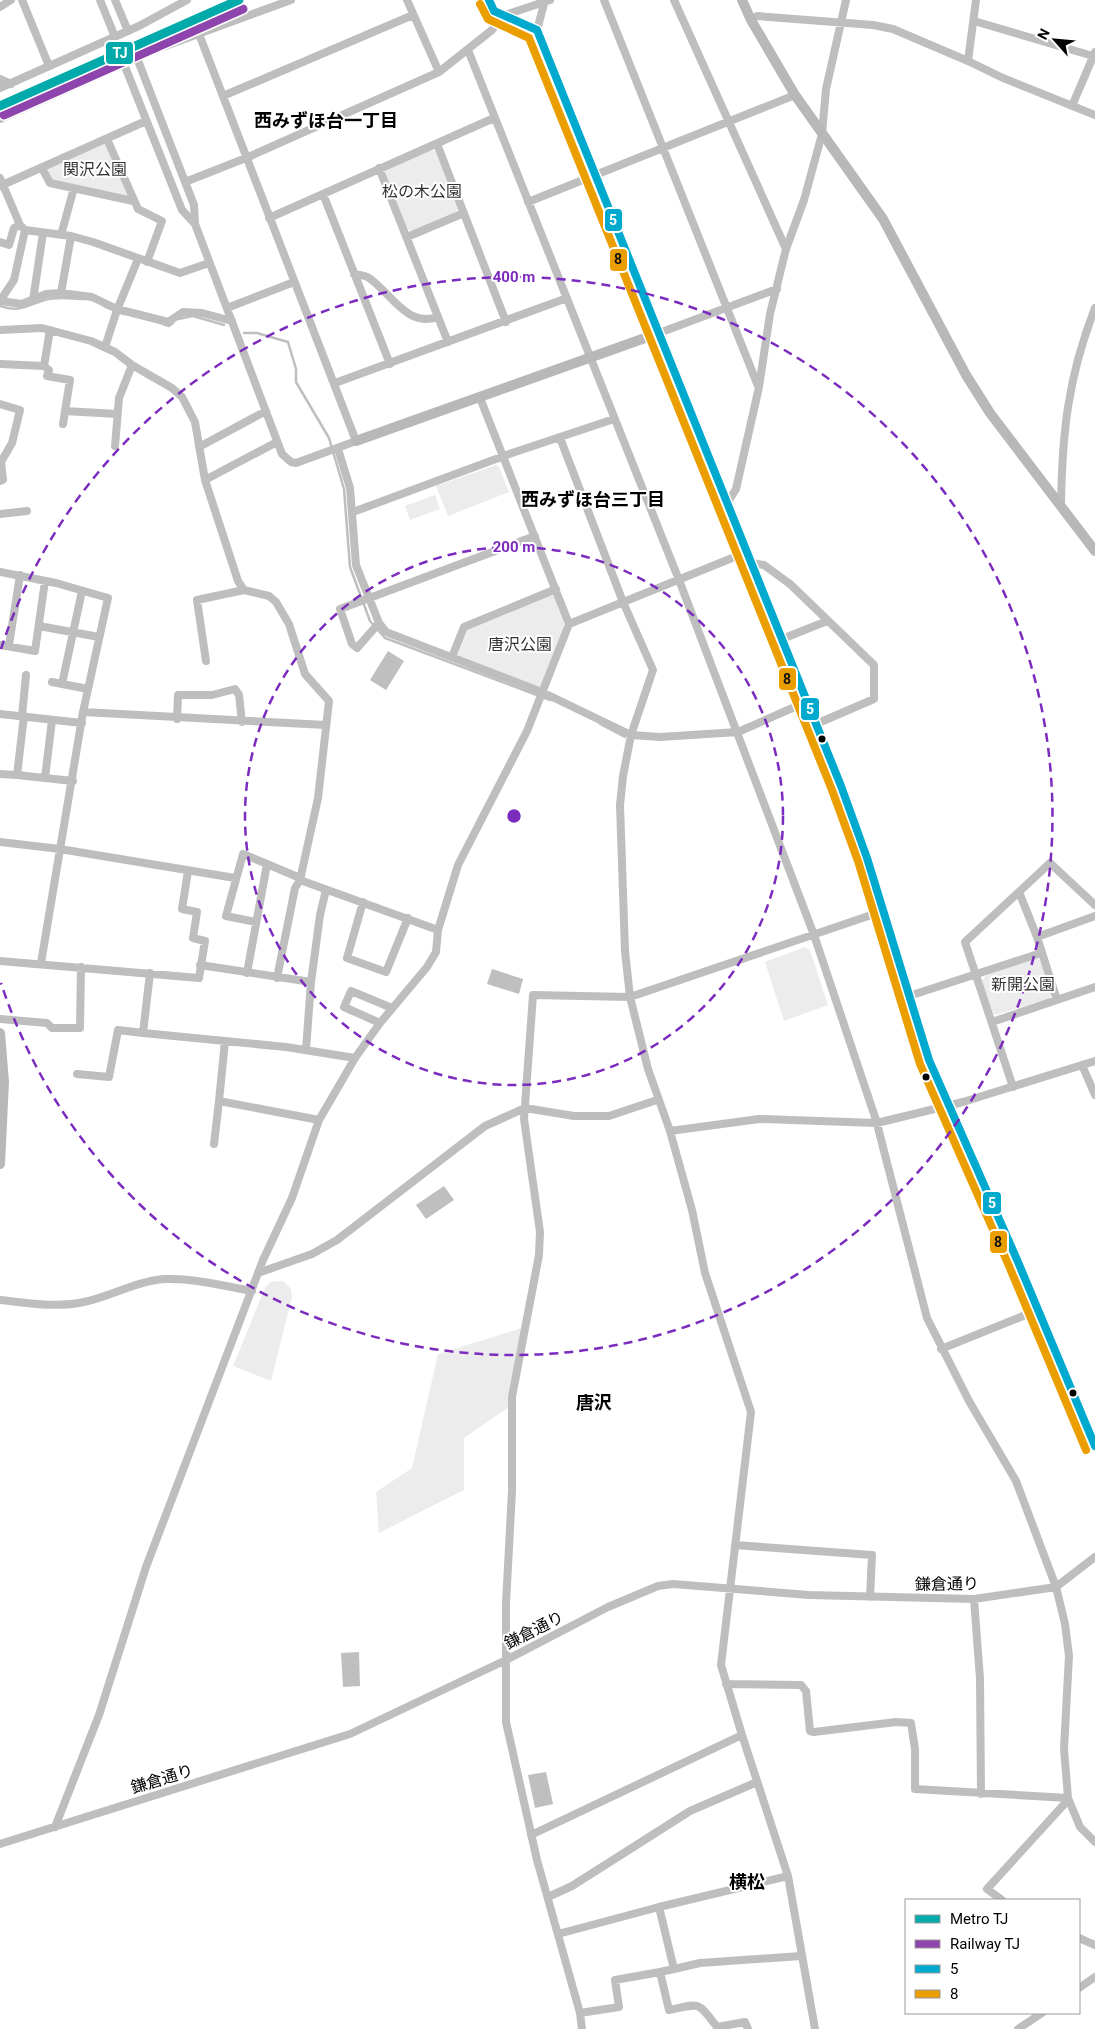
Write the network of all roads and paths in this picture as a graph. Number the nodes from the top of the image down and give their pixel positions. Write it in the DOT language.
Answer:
graph roads {
  1 [pos="11,0"];
  2 [pos="22,0"];
  3 [pos="100,0"];
  4 [pos="115,0"];
  5 [pos="186,0"];
  6 [pos="291,0"];
  7 [pos="407,0"];
  8 [pos="489,0"];
  9 [pos="546,0"];
  10 [pos="604,0"];
  11 [pos="674,0"];
  12 [pos="742,0"];
  13 [pos="846,0"];
  14 [pos="976,0"];
  15 [pos="0,7"];
  16 [pos="413,15"];
  17 [pos="502,16"];
  18 [pos="751,20"];
  19 [pos="974,21"];
  20 [pos="841,22"];
  21 [pos="537,30"];
  22 [pos="128,31"];
  23 [pos="199,34"];
  24 [pos="114,37"];
  25 [pos="468,50"];
  26 [pos="1094,53"];
  27 [pos="137,58"];
  28 [pos="968,61"];
  29 [pos="124,64"];
  30 [pos="49,66"];
  31 [pos="439,72"];
  32 [pos="0,79"];
  33 [pos="10,84"];
  34 [pos="0,88"];
  35 [pos="795,95"];
  36 [pos="223,96"];
  37 [pos="1072,106"];
  38 [pos="1095,115"];
  39 [pos="494,118"];
  40 [pos="0,119"];
  41 [pos="146,121"];
  42 [pos="730,122"];
  43 [pos="822,134"];
  44 [pos="107,139"];
  45 [pos="437,144"];
  46 [pos="664,149"];
  47 [pos="246,158"];
  48 [pos="42,168"];
  49 [pos="379,168"];
  50 [pos="596,174"];
  51 [pos="185,182"];
  52 [pos="1,183"];
  53 [pos="74,188"];
  54 [pos="323,194"];
  55 [pos="133,200"];
  56 [pos="528,202"];
  57 [pos="464,212"];
  58 [pos="269,218"];
  59 [pos="195,224"];
  60 [pos="22,228"];
  61 [pos="43,233"];
  62 [pos="61,235"];
  63 [pos="70,236"];
  64 [pos="406,237"];
  65 [pos="0,242"];
  66 [pos="786,249"];
  67 [pos="138,259"];
  68 [pos="147,262"];
  69 [pos="209,263"];
  70 [pos="354,274"];
  71 [pos="294,282"];
  72 [pos="777,289"];
  73 [pos="60,293"];
  74 [pos="566,298"];
  75 [pos="33,300"];
  76 [pos="226,308"];
  77 [pos="728,308"];
  78 [pos="1095,308"];
  79 [pos="117,311"];
  80 [pos="438,317"];
  81 [pos="232,321"];
  82 [pos="506,322"];
  83 [pos="0,330"];
  84 [pos="50,330"];
  85 [pos="659,333"];
  86 [pos="448,342"];
  87 [pos="105,347"];
  88 [pos="591,358"];
  89 [pos="0,364"];
  90 [pos="390,364"];
  91 [pos="132,365"];
  92 [pos="44,366"];
  93 [pos="335,383"];
  94 [pos="759,387"];
  95 [pos="480,398"];
  96 [pos="0,404"];
  97 [pos="65,411"];
  98 [pos="266,411"];
  99 [pos="117,414"];
  100 [pos="614,419"];
  101 [pos="63,424"];
  102 [pos="560,438"];
  103 [pos="356,441"];
  104 [pos="277,442"];
  105 [pos="115,446"];
  106 [pos="199,447"];
  107 [pos="335,451"];
  108 [pos="503,458"];
  109 [pos="0,480"];
  110 [pos="205,480"];
  111 [pos="728,502"];
  112 [pos="1061,506"];
  113 [pos="26,511"];
  114 [pos="353,512"];
  115 [pos="0,514"];
  116 [pos="535,536"];
  117 [pos="1095,551"];
  118 [pos="747,552"];
  119 [pos="752,563"];
  120 [pos="0,572"];
  121 [pos="20,575"];
  122 [pos="679,580"];
  123 [pos="45,581"];
  124 [pos="556,589"];
  125 [pos="244,590"];
  126 [pos="82,591"];
  127 [pos="364,600"];
  128 [pos="623,602"];
  129 [pos="827,621"];
  130 [pos="378,623"];
  131 [pos="570,624"];
  132 [pos="39,626"];
  133 [pos="73,632"];
  134 [pos="99,637"];
  135 [pos="782,639"];
  136 [pos="0,644"];
  137 [pos="9,645"];
  138 [pos="452,657"];
  139 [pos="206,661"];
  140 [pos="26,675"];
  141 [pos="52,682"];
  142 [pos="62,684"];
  143 [pos="88,689"];
  144 [pos="542,692"];
  145 [pos="806,702"];
  146 [pos="83,712"];
  147 [pos="0,714"];
  148 [pos="23,716"];
  149 [pos="177,719"];
  150 [pos="52,720"];
  151 [pos="242,722"];
  152 [pos="82,723"];
  153 [pos="816,724"];
  154 [pos="326,725"];
  155 [pos="738,732"];
  156 [pos="631,734"];
  157 [pos="0,774"];
  158 [pos="17,775"];
  159 [pos="45,778"];
  160 [pos="73,781"];
  161 [pos="0,842"];
  162 [pos="60,848"];
  163 [pos="267,864"];
  164 [pos="188,871"];
  165 [pos="235,878"];
  166 [pos="300,879"];
  167 [pos="326,890"];
  168 [pos="1019,892"];
  169 [pos="363,902"];
  170 [pos="1095,905"];
  171 [pos="883,912"];
  172 [pos="1095,916"];
  173 [pos="408,918"];
  174 [pos="256,922"];
  175 [pos="438,930"];
  176 [pos="814,936"];
  177 [pos="1037,937"];
  178 [pos="1040,953"];
  179 [pos="0,961"];
  180 [pos="41,963"];
  181 [pos="200,965"];
  182 [pos="81,968"];
  183 [pos="150,973"];
  184 [pos="247,973"];
  185 [pos="976,975"];
  186 [pos="277,978"];
  187 [pos="311,982"];
  188 [pos="1095,987"];
  189 [pos="909,996"];
  190 [pos="630,997"];
  191 [pos="1057,1000"];
  192 [pos="392,1008"];
  193 [pos="0,1019"];
  194 [pos="992,1022"];
  195 [pos="380,1023"];
  196 [pos="143,1033"];
  197 [pos="0,1034"];
  198 [pos="225,1041"];
  199 [pos="306,1050"];
  200 [pos="2,1056"];
  201 [pos="355,1058"];
  202 [pos="1095,1061"];
  203 [pos="1082,1065"];
  204 [pos="77,1074"];
  205 [pos="1013,1087"];
  206 [pos="1095,1094"];
  207 [pos="657,1100"];
  208 [pos="219,1101"];
  209 [pos="948,1105"];
  210 [pos="525,1108"];
  211 [pos="319,1120"];
  212 [pos="877,1123"];
  213 [pos="670,1131"];
  214 [pos="214,1144"];
  215 [pos="0,1164"];
  216 [pos="258,1273"];
  217 [pos="252,1291"];
  218 [pos="0,1300"];
  219 [pos="1038,1310"];
  220 [pos="941,1349"];
  221 [pos="1095,1446"];
  222 [pos="735,1545"];
  223 [pos="1095,1557"];
  224 [pos="1056,1587"];
  225 [pos="730,1588"];
  226 [pos="870,1597"];
  227 [pos="974,1599"];
  228 [pos="506,1660"];
  229 [pos="726,1684"];
  230 [pos="742,1735"];
  231 [pos="757,1782"];
  232 [pos="981,1794"];
  233 [pos="1068,1799"];
  234 [pos="55,1827"];
  235 [pos="531,1835"];
  236 [pos="1095,1842"];
  237 [pos="0,1844"];
  238 [pos="788,1876"];
  239 [pos="548,1897"];
  240 [pos="1001,1899"];
  241 [pos="659,1907"];
  242 [pos="558,1934"];
  243 [pos="1080,1938"];
  244 [pos="1095,1945"];
  245 [pos="801,1956"];
  246 [pos="674,1969"];
  247 [pos="660,1972"];
  248 [pos="1095,1976"];
  249 [pos="1080,1987"];
  250 [pos="580,2012"];
  251 [pos="1040,2014"];
  252 [pos="582,2029"];
  253 [pos="748,2029"];
  254 [pos="815,2029"];
  255 [pos="1018,2029"];
  1 -- 15 [label="street"];
  2 -- 30 [label="street"];
  3 -- 24 [label="street"];
  4 -- 22 [label="street"];
  5 -- 22 [label="street"];
  6 -- 23 [label="street"];
  7 -- 16 [label="street"];
  8 -- 17 [label="street"];
  9 -- 17 [label="street"];
  9 -- 21 [label="street"];
  10 -- 46 [label="street"];
  11 -- 42 [label="street"];
  12 -- 18 [label="street"];
  13 -- 20 [label="street"];
  14 -- 19 [label="street"];
  16 -- 31 [label="street"];
  16 -- 36 [label="street"];
  17 -- 21 [label="street"];
  17 -- 25 [label="street"];
  18 -- 20 [label="street"];
  18 -- 35 [label="street"];
  19 -- 26 [label="street"];
  19 -- 28 [label="street"];
  20 -- 28 [label="street"];
  20 -- 43 [label="street"];
  21 -- 50 [label="street"];
  22 -- 24 [label="street"];
  23 -- 27 [label="street"];
  23 -- 36 [label="street"];
  24 -- 30 [label="street"];
  25 -- 31 [label="street"];
  25 -- 39 [label="street"];
  26 -- 37 [label="street"];
  27 -- 29 [label="street"];
  27 -- 51 [label="street"];
  28 -- 37 [label="street"];
  29 -- 40 [label="street"];
  29 -- 41 [label="street"];
  30 -- 33 [label="street"];
  31 -- 47 [label="street"];
  32 -- 33 [label="street"];
  33 -- 34 [label="street"];
  35 -- 42 [label="street"];
  35 -- 43 [label="street"];
  36 -- 47 [label="street"];
  37 -- 38 [label="street"];
  39 -- 45 [label="street"];
  39 -- 56 [label="street"];
  41 -- 44 [label="street"];
  41 -- 59 [label="street"];
  42 -- 46 [label="street"];
  42 -- 66 [label="street"];
  43 -- 66 [label="street"];
  43 -- 112 [label="street"];
  44 -- 48 [label="street"];
  44 -- 55 [label="street"];
  45 -- 49 [label="street"];
  45 -- 57 [label="street"];
  46 -- 50 [label="street"];
  46 -- 77 [label="street"];
  47 -- 51 [label="street"];
  47 -- 58 [label="street"];
  48 -- 52 [label="street"];
  48 -- 53 [label="street"];
  49 -- 54 [label="street"];
  49 -- 64 [label="street"];
  50 -- 56 [label="street"];
  50 -- 85 [label="street"];
  51 -- 59 [label="street"];
  52 -- 60 [label="street"];
  53 -- 55 [label="street"];
  53 -- 62 [label="street"];
  54 -- 58 [label="street"];
  54 -- 70 [label="street"];
  55 -- 68 [label="street"];
  56 -- 74 [label="street"];
  57 -- 64 [label="street"];
  57 -- 82 [label="street"];
  58 -- 71 [label="street"];
  59 -- 69 [label="street"];
  60 -- 61 [label="street"];
  60 -- 65 [label="street"];
  60 -- 75 [label="street"];
  61 -- 62 [label="street"];
  61 -- 75 [label="street"];
  62 -- 63 [label="street"];
  63 -- 67 [label="street"];
  63 -- 73 [label="street"];
  64 -- 80 [label="street"];
  66 -- 72 [label="street"];
  67 -- 68 [label="street"];
  67 -- 79 [label="street"];
  68 -- 69 [label="street"];
  69 -- 76 [label="street"];
  70 -- 80 [label="street"];
  70 -- 90 [label="street"];
  71 -- 76 [label="street"];
  71 -- 93 [label="street"];
  72 -- 77 [label="street"];
  72 -- 94 [label="street"];
  73 -- 75 [label="street"];
  73 -- 79 [label="street"];
  74 -- 82 [label="street"];
  74 -- 88 [label="street"];
  76 -- 81 [label="street"];
  77 -- 85 [label="street"];
  77 -- 94 [label="street"];
  78 -- 112 [label="street"];
  79 -- 81 [label="street"];
  79 -- 87 [label="street"];
  80 -- 86 [label="street"];
  81 -- 98 [label="street"];
  82 -- 86 [label="street"];
  83 -- 84 [label="street"];
  84 -- 87 [label="street"];
  84 -- 92 [label="street"];
  85 -- 88 [label="street"];
  85 -- 111 [label="street"];
  86 -- 90 [label="street"];
  87 -- 91 [label="street"];
  88 -- 95 [label="street"];
  88 -- 100 [label="street"];
  89 -- 92 [label="street"];
  90 -- 93 [label="street"];
  91 -- 99 [label="street"];
  91 -- 106 [label="street"];
  92 -- 97 [label="street"];
  93 -- 103 [label="street"];
  94 -- 111 [label="street"];
  95 -- 103 [label="street"];
  95 -- 108 [label="street"];
  96 -- 109 [label="street"];
  97 -- 99 [label="street"];
  97 -- 101 [label="street"];
  98 -- 104 [label="street"];
  98 -- 106 [label="street"];
  99 -- 105 [label="street"];
  100 -- 102 [label="street"];
  100 -- 122 [label="street"];
  102 -- 108 [label="street"];
  102 -- 128 [label="street"];
  103 -- 107 [label="street"];
  104 -- 107 [label="street"];
  104 -- 110 [label="street"];
  106 -- 110 [label="street"];
  107 -- 114 [label="street"];
  108 -- 114 [label="street"];
  108 -- 116 [label="street"];
  110 -- 125 [label="street"];
  111 -- 118 [label="street"];
  112 -- 117 [label="street"];
  113 -- 115 [label="street"];
  114 -- 127 [label="street"];
  116 -- 124 [label="street"];
  116 -- 127 [label="street"];
  118 -- 119 [label="street"];
  118 -- 122 [label="street"];
  119 -- 129 [label="street"];
  119 -- 135 [label="street"];
  120 -- 121 [label="street"];
  121 -- 123 [label="street"];
  121 -- 137 [label="street"];
  122 -- 128 [label="street"];
  122 -- 155 [label="street"];
  123 -- 126 [label="street"];
  123 -- 132 [label="street"];
  124 -- 131 [label="street"];
  124 -- 138 [label="street"];
  125 -- 139 [label="street"];
  125 -- 154 [label="street"];
  126 -- 133 [label="street"];
  126 -- 134 [label="street"];
  127 -- 130 [label="street"];
  127 -- 130 [label="street"];
  128 -- 131 [label="street"];
  128 -- 156 [label="street"];
  129 -- 135 [label="street"];
  129 -- 153 [label="street"];
  130 -- 138 [label="street"];
  131 -- 144 [label="street"];
  132 -- 133 [label="street"];
  132 -- 137 [label="street"];
  133 -- 134 [label="street"];
  133 -- 142 [label="street"];
  134 -- 143 [label="street"];
  135 -- 145 [label="street"];
  136 -- 137 [label="street"];
  138 -- 144 [label="street"];
  140 -- 148 [label="street"];
  141 -- 142 [label="street"];
  142 -- 143 [label="street"];
  143 -- 146 [label="street"];
  144 -- 156 [label="street"];
  144 -- 175 [label="street"];
  145 -- 153 [label="street"];
  145 -- 155 [label="street"];
  146 -- 149 [label="street"];
  146 -- 152 [label="street"];
  147 -- 148 [label="street"];
  148 -- 150 [label="street"];
  148 -- 158 [label="street"];
  149 -- 151 [label="street"];
  149 -- 151 [label="street"];
  150 -- 152 [label="street"];
  150 -- 159 [label="street"];
  151 -- 154 [label="street"];
  152 -- 160 [label="street"];
  153 -- 171 [label="street"];
  154 -- 166 [label="street"];
  155 -- 156 [label="street"];
  155 -- 176 [label="street"];
  156 -- 190 [label="street"];
  157 -- 158 [label="street"];
  158 -- 159 [label="street"];
  159 -- 160 [label="street"];
  160 -- 162 [label="street"];
  161 -- 162 [label="street"];
  162 -- 164 [label="street"];
  162 -- 180 [label="street"];
  163 -- 165 [label="street"];
  163 -- 166 [label="street"];
  163 -- 174 [label="street"];
  164 -- 165 [label="street"];
  164 -- 181 [label="street"];
  165 -- 174 [label="street"];
  166 -- 167 [label="street"];
  166 -- 186 [label="street"];
  167 -- 169 [label="street"];
  167 -- 187 [label="street"];
  168 -- 170 [label="street"];
  168 -- 177 [label="street"];
  168 -- 185 [label="street"];
  169 -- 173 [label="street"];
  169 -- 173 [label="street"];
  171 -- 176 [label="street"];
  171 -- 189 [label="street"];
  172 -- 177 [label="street"];
  173 -- 175 [label="street"];
  174 -- 184 [label="street"];
  175 -- 192 [label="street"];
  176 -- 190 [label="street"];
  176 -- 212 [label="street"];
  177 -- 178 [label="street"];
  178 -- 185 [label="street"];
  178 -- 191 [label="street"];
  179 -- 180 [label="street"];
  180 -- 182 [label="street"];
  181 -- 183 [label="street"];
  181 -- 184 [label="street"];
  182 -- 183 [label="street"];
  182 -- 193 [label="street"];
  183 -- 196 [label="street"];
  184 -- 186 [label="street"];
  185 -- 189 [label="street"];
  185 -- 194 [label="street"];
  186 -- 187 [label="street"];
  187 -- 199 [label="street"];
  188 -- 191 [label="street"];
  189 -- 209 [label="street"];
  190 -- 207 [label="street"];
  190 -- 210 [label="street"];
  191 -- 194 [label="street"];
  192 -- 195 [label="street"];
  192 -- 195 [label="street"];
  194 -- 205 [label="street"];
  195 -- 201 [label="street"];
  196 -- 198 [label="street"];
  196 -- 204 [label="street"];
  197 -- 200 [label="street"];
  198 -- 199 [label="street"];
  198 -- 208 [label="street"];
  199 -- 201 [label="street"];
  200 -- 215 [label="street"];
  201 -- 211 [label="street"];
  202 -- 203 [label="street"];
  203 -- 205 [label="street"];
  203 -- 206 [label="street"];
  205 -- 209 [label="street"];
  207 -- 210 [label="street"];
  207 -- 213 [label="street"];
  208 -- 211 [label="street"];
  208 -- 214 [label="street"];
  209 -- 212 [label="street"];
  209 -- 219 [label="street"];
  210 -- 216 [label="street"];
  210 -- 228 [label="street"];
  211 -- 216 [label="street"];
  212 -- 213 [label="street"];
  212 -- 220 [label="street"];
  213 -- 222 [label="street"];
  216 -- 217 [label="street"];
  217 -- 218 [label="street"];
  217 -- 234 [label="street"];
  219 -- 220 [label="street"];
  219 -- 221 [label="street"];
  220 -- 224 [label="street"];
  222 -- 225 [label="street"];
  222 -- 226 [label="street"];
  223 -- 224 [label="street, 鎌倉通り"];
  224 -- 227 [label="street, 鎌倉通り"];
  224 -- 233 [label="street"];
  225 -- 226 [label="street, 鎌倉通り"];
  225 -- 228 [label="street, 鎌倉通り"];
  225 -- 229 [label="street"];
  226 -- 227 [label="street, 鎌倉通り"];
  227 -- 232 [label="street"];
  228 -- 234 [label="street, 鎌倉通り"];
  228 -- 235 [label="street"];
  229 -- 230 [label="street"];
  229 -- 232 [label="street"];
  230 -- 231 [label="street"];
  230 -- 235 [label="street"];
  231 -- 238 [label="street"];
  231 -- 239 [label="street"];
  232 -- 233 [label="street"];
  233 -- 236 [label="street"];
  233 -- 240 [label="street"];
  234 -- 237 [label="street, 鎌倉通り"];
  235 -- 239 [label="street"];
  238 -- 241 [label="street"];
  238 -- 245 [label="street"];
  239 -- 242 [label="street"];
  241 -- 242 [label="street"];
  241 -- 246 [label="street"];
  242 -- 250 [label="street"];
  243 -- 244 [label="street"];
  245 -- 246 [label="street"];
  245 -- 254 [label="street"];
  246 -- 247 [label="street"];
  247 -- 250 [label="street"];
  247 -- 253 [label="street"];
  248 -- 249 [label="street"];
  250 -- 252 [label="street"];
  251 -- 255 [label="street"];
}
